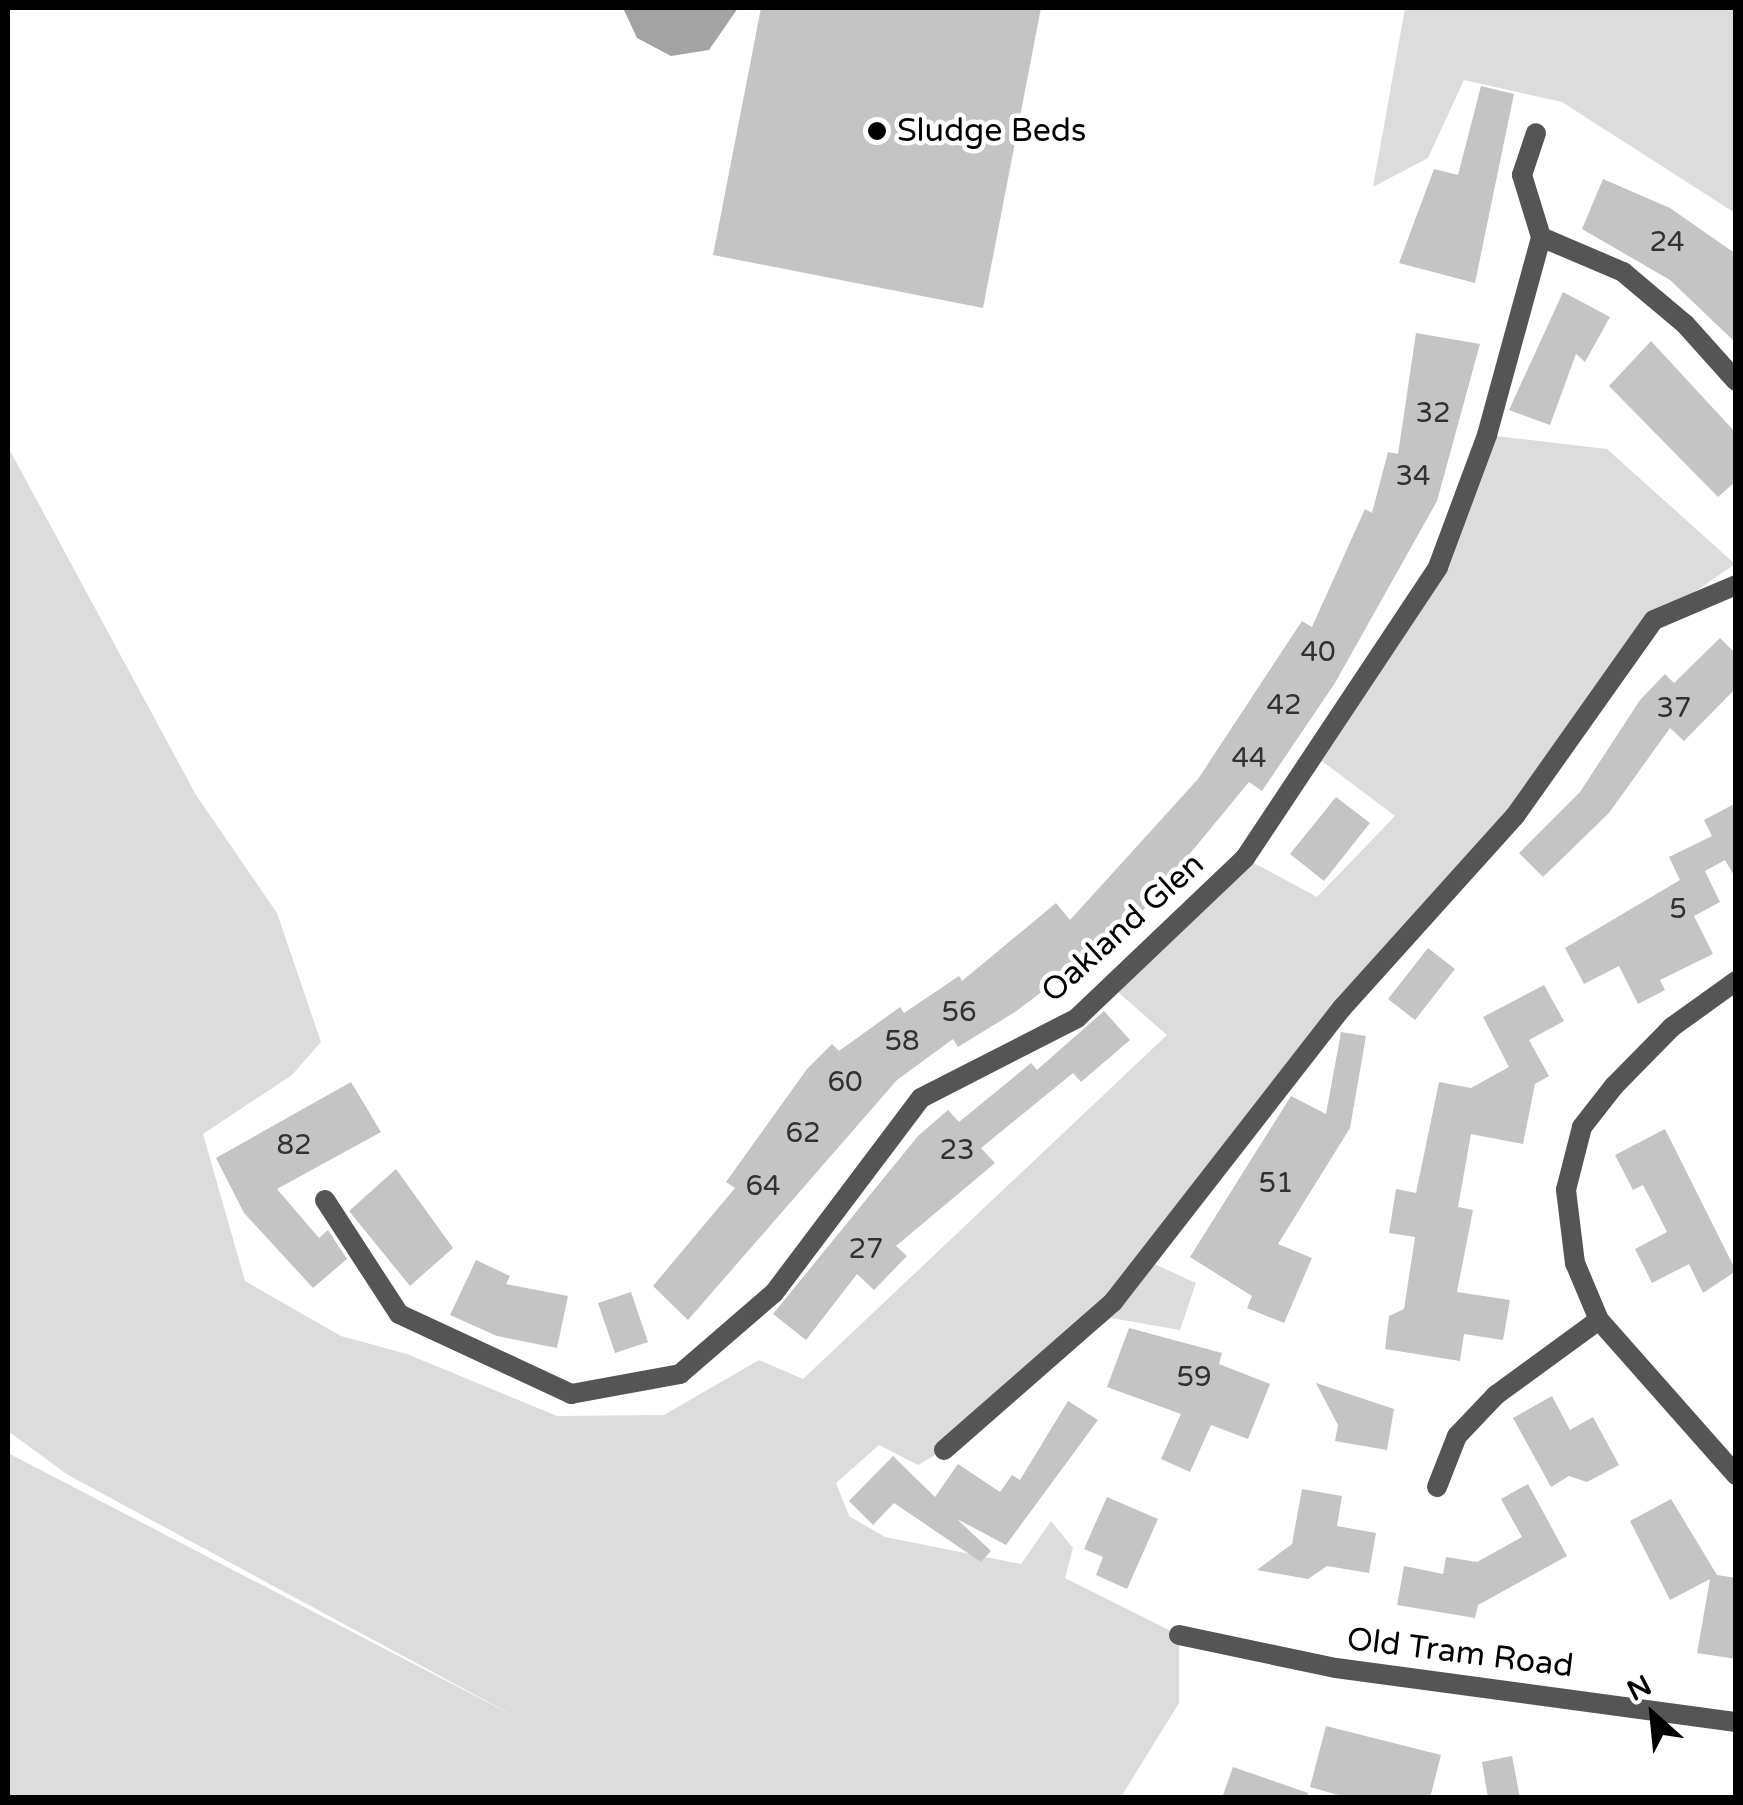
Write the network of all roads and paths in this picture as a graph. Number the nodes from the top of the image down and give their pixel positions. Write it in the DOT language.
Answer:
graph roads {
  1 [pos="1536,133"];
  2 [pos="1542,238"];
  3 [pos="1736,381"];
  4 [pos="1736,585"];
  5 [pos="1736,982"];
  6 [pos="325,1200"];
  7 [pos="1599,1320"];
  8 [pos="944,1450"];
  9 [pos="1736,1475"];
  10 [pos="1437,1487"];
  11 [pos="1179,1635"];
  12 [pos="1736,1722"];
  1 -- 2 [label="street"];
  2 -- 3 [label="street"];
  2 -- 6 [label="street, Oakland Glen"];
  4 -- 8 [label="street"];
  5 -- 7 [label="street"];
  7 -- 9 [label="street"];
  7 -- 10 [label="street"];
  11 -- 12 [label="street, Old Tram Road"];
}
